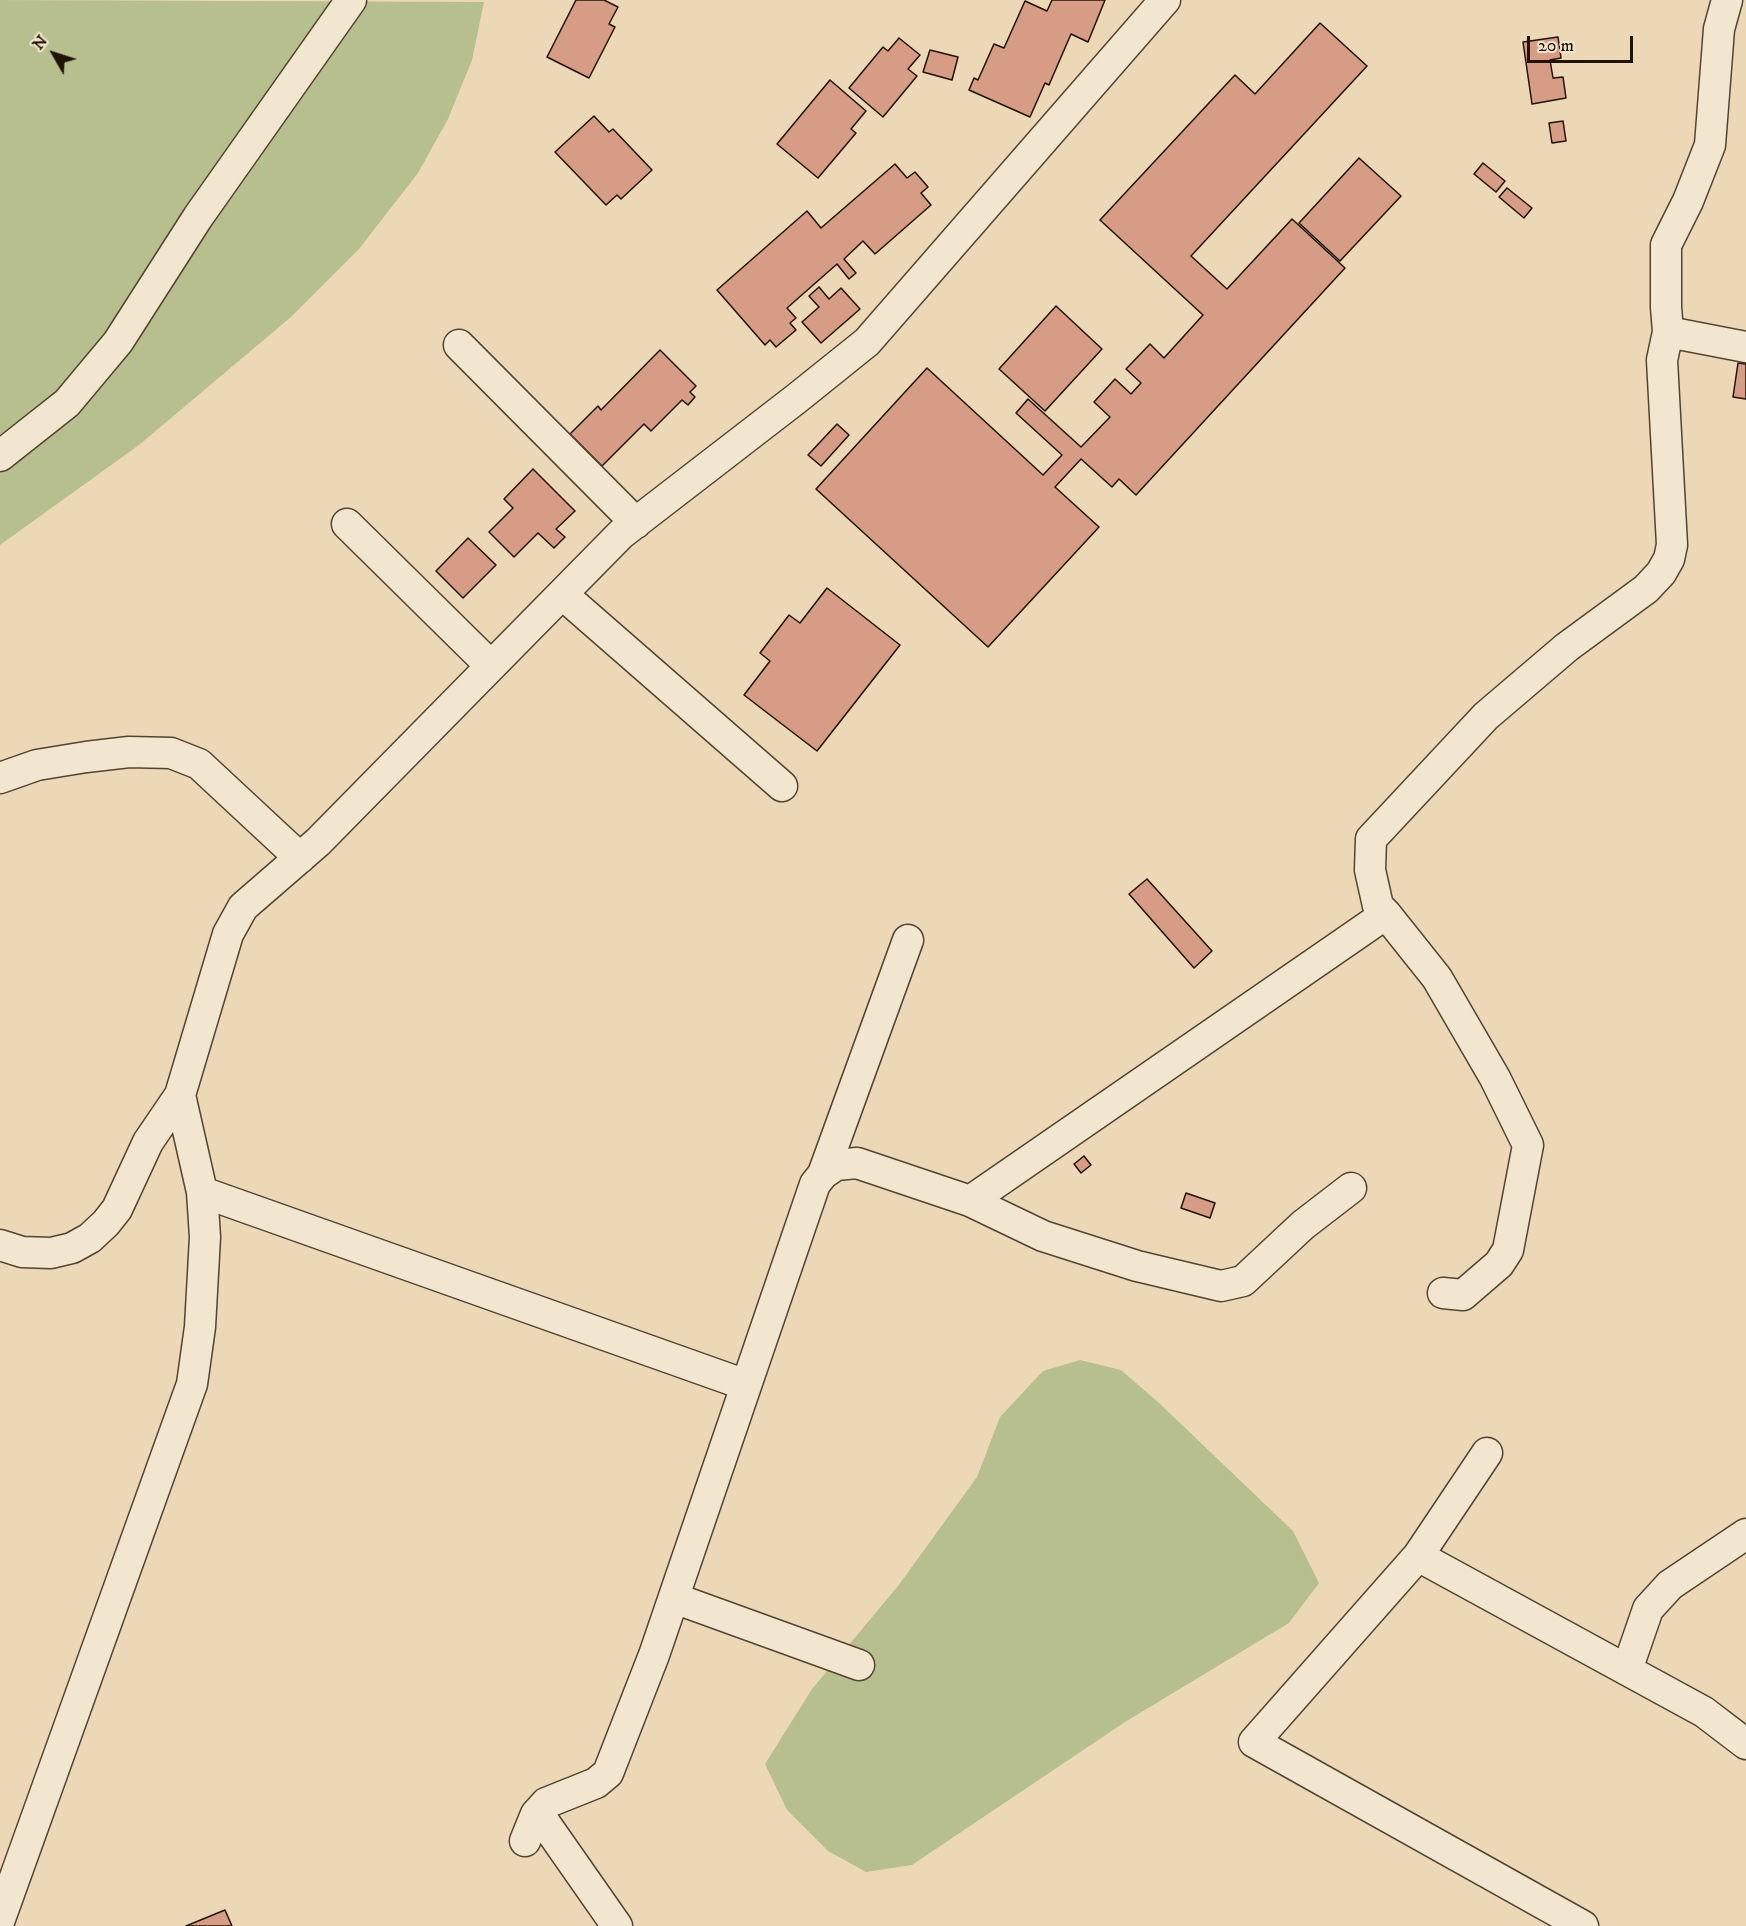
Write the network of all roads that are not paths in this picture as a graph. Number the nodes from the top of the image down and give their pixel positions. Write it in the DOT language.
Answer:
graph roads {
  1 [pos="351,0"];
  2 [pos="1166,0"];
  3 [pos="1727,0"];
  4 [pos="1668,332"];
  5 [pos="459,345"];
  6 [pos="1746,347"];
  7 [pos="0,456"];
  8 [pos="636,523"];
  9 [pos="347,524"];
  10 [pos="562,594"];
  11 [pos="491,666"];
  12 [pos="0,778"];
  13 [pos="782,786"];
  14 [pos="300,858"];
  15 [pos="1386,914"];
  16 [pos="908,940"];
  17 [pos="180,1095"];
  18 [pos="823,1174"];
  19 [pos="1351,1188"];
  20 [pos="202,1192"];
  21 [pos="970,1201"];
  22 [pos="0,1245"];
  23 [pos="1443,1293"];
  24 [pos="746,1385"];
  25 [pos="1487,1452"];
  26 [pos="1746,1534"];
  27 [pos="1418,1556"];
  28 [pos="674,1598"];
  29 [pos="859,1665"];
  30 [pos="1628,1670"];
  31 [pos="1746,1744"];
  32 [pos="538,1813"];
  33 [pos="525,1841"];
  34 [pos="0,1919"];
  35 [pos="617,1926"];
  36 [pos="1582,1926"];
  1 -- 7 [label="street"];
  2 -- 8 [label="street"];
  3 -- 4 [label="street"];
  4 -- 6 [label="street"];
  4 -- 15 [label="street"];
  5 -- 8 [label="street"];
  8 -- 10 [label="street"];
  9 -- 11 [label="street"];
  10 -- 11 [label="street"];
  10 -- 13 [label="street"];
  11 -- 14 [label="street"];
  12 -- 14 [label="street"];
  14 -- 17 [label="street"];
  15 -- 21 [label="street"];
  15 -- 23 [label="street"];
  16 -- 18 [label="street"];
  17 -- 20 [label="street"];
  17 -- 22 [label="street"];
  18 -- 21 [label="street"];
  18 -- 24 [label="street"];
  19 -- 21 [label="street"];
  20 -- 24 [label="street"];
  20 -- 34 [label="street"];
  24 -- 28 [label="street"];
  25 -- 27 [label="street"];
  26 -- 30 [label="street"];
  27 -- 30 [label="street"];
  27 -- 36 [label="street"];
  28 -- 29 [label="street"];
  28 -- 32 [label="street"];
  30 -- 31 [label="street"];
  32 -- 33 [label="street"];
  32 -- 35 [label="street"];
}
